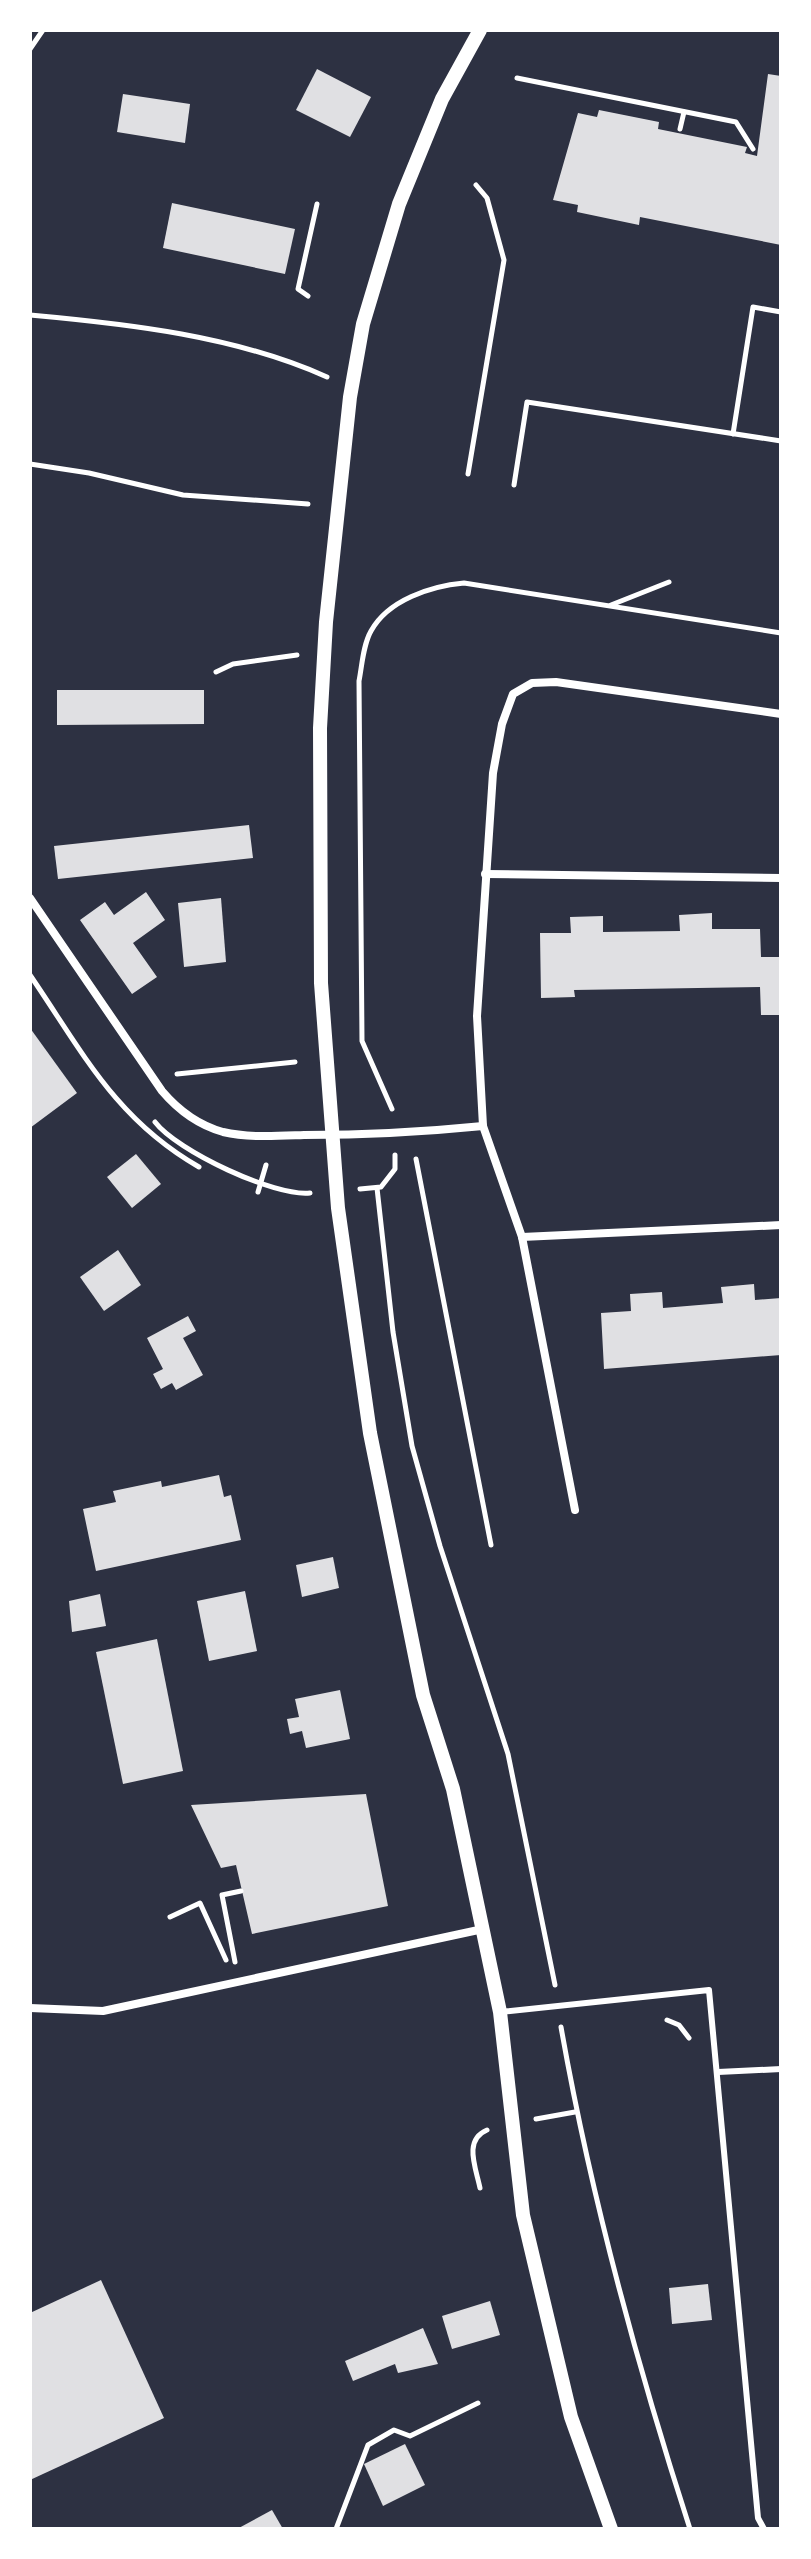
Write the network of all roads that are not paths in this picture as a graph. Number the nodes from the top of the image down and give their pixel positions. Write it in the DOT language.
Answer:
graph roads {
  1 [pos="480,30"];
  2 [pos="781,714"];
  3 [pos="485,874"];
  4 [pos="781,878"];
  5 [pos="30,898"];
  6 [pos="483,1126"];
  7 [pos="331,1135"];
  8 [pos="781,1225"];
  9 [pos="522,1237"];
  10 [pos="575,1510"];
  11 [pos="483,1929"];
  12 [pos="30,2008"];
  13 [pos="500,2012"];
  14 [pos="781,2069"];
  15 [pos="718,2072"];
  16 [pos="611,2529"];
  17 [pos="764,2529"];
  1 -- 7 [label="street"];
  2 -- 3 [label="street"];
  3 -- 4 [label="street"];
  3 -- 6 [label="street"];
  5 -- 7 [label="street"];
  6 -- 7 [label="street"];
  6 -- 9 [label="street"];
  7 -- 11 [label="street"];
  8 -- 9 [label="street"];
  9 -- 10 [label="street"];
  11 -- 12 [label="street"];
  11 -- 13 [label="street"];
  13 -- 15 [label="lane"];
  13 -- 16 [label="street"];
  14 -- 15 [label="lane"];
  15 -- 17 [label="lane"];
}
